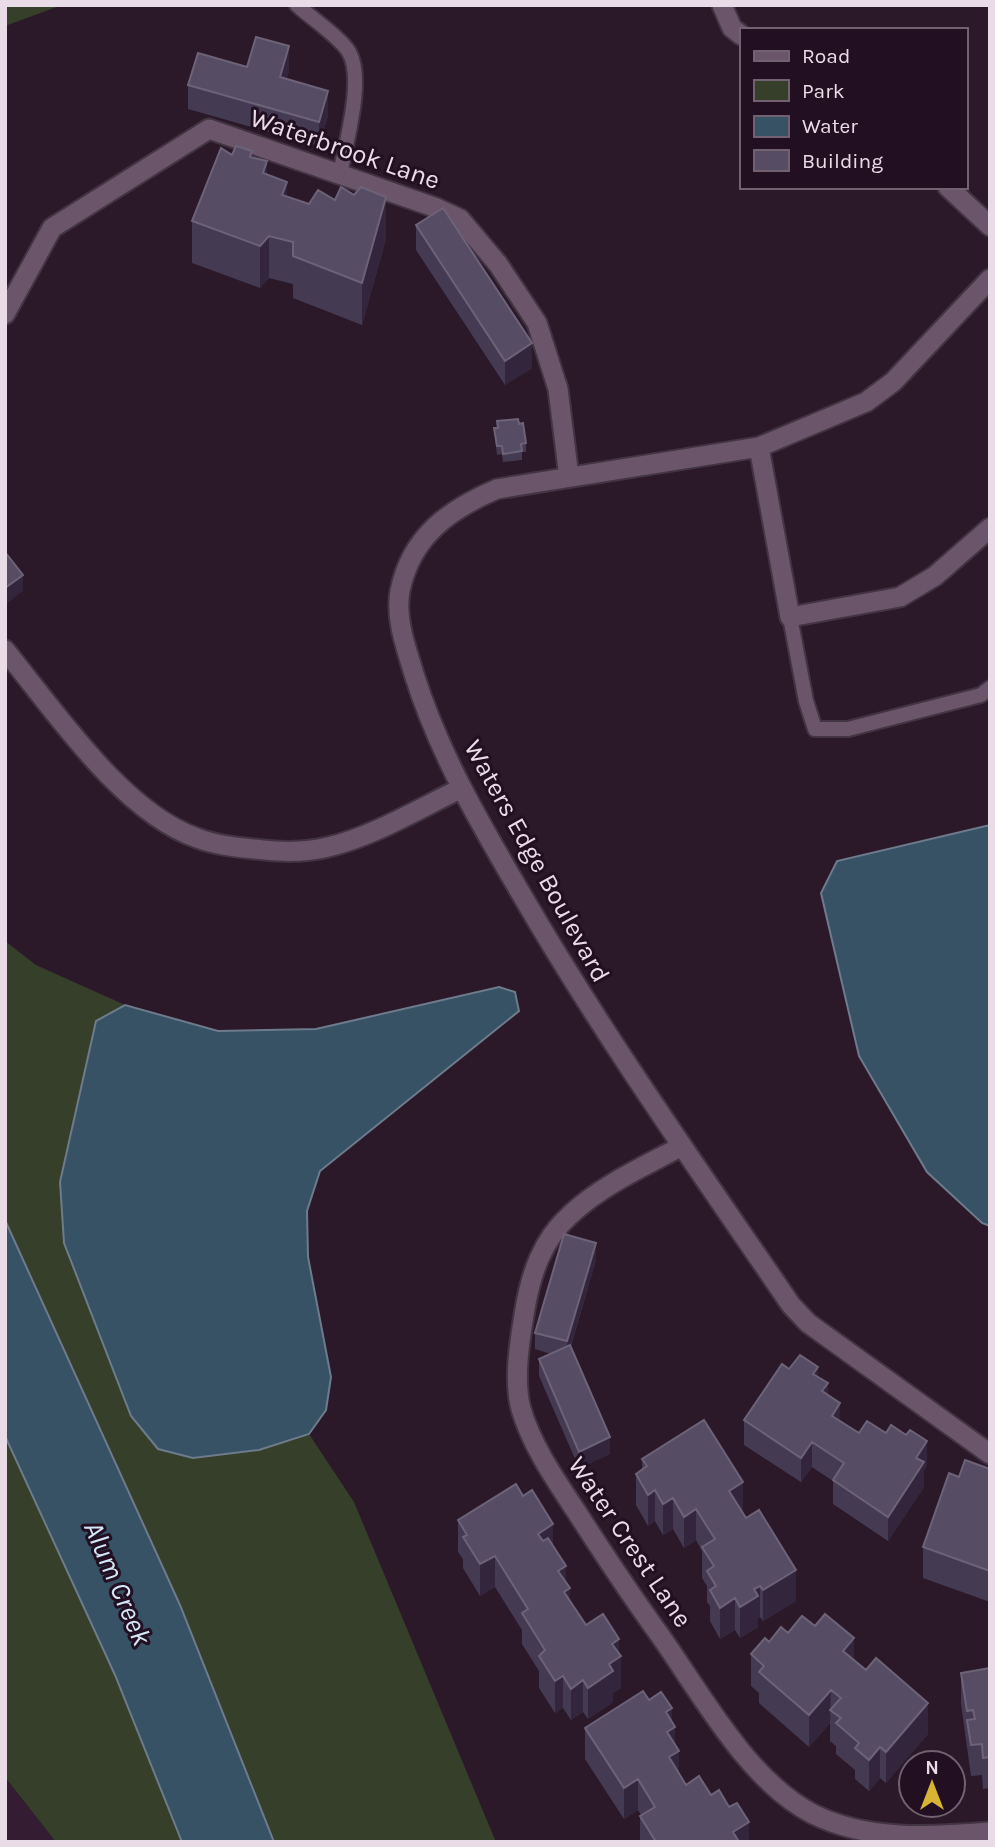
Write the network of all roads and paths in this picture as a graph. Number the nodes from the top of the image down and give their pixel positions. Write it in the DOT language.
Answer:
graph roads {
  1 [pos="297,5"];
  2 [pos="722,5"];
  3 [pos="740,34"];
  4 [pos="340,175"];
  5 [pos="950,189"];
  6 [pos="990,226"];
  7 [pos="990,279"];
  8 [pos="5,314"];
  9 [pos="759,447"];
  10 [pos="569,477"];
  11 [pos="990,528"];
  12 [pos="790,617"];
  13 [pos="5,650"];
  14 [pos="990,688"];
  15 [pos="460,789"];
  16 [pos="682,1146"];
  17 [pos="990,1454"];
  18 [pos="990,1832"];
  1 -- 4 [label="lane"];
  2 -- 3 [label="street"];
  4 -- 8 [label="street, Waterbrook Lane"];
  4 -- 10 [label="street, Waterbrook Lane"];
  5 -- 6 [label="street"];
  7 -- 9 [label="street, Waters Edge Boulevard"];
  9 -- 10 [label="street, Waters Edge Boulevard"];
  9 -- 12 [label="street"];
  10 -- 15 [label="street, Waters Edge Boulevard"];
  11 -- 12 [label="street"];
  12 -- 14 [label="lane"];
  13 -- 15 [label="street"];
  15 -- 16 [label="street, Waters Edge Boulevard"];
  16 -- 17 [label="street, Waters Edge Boulevard"];
  16 -- 18 [label="street, Water Crest Lane"];
}
